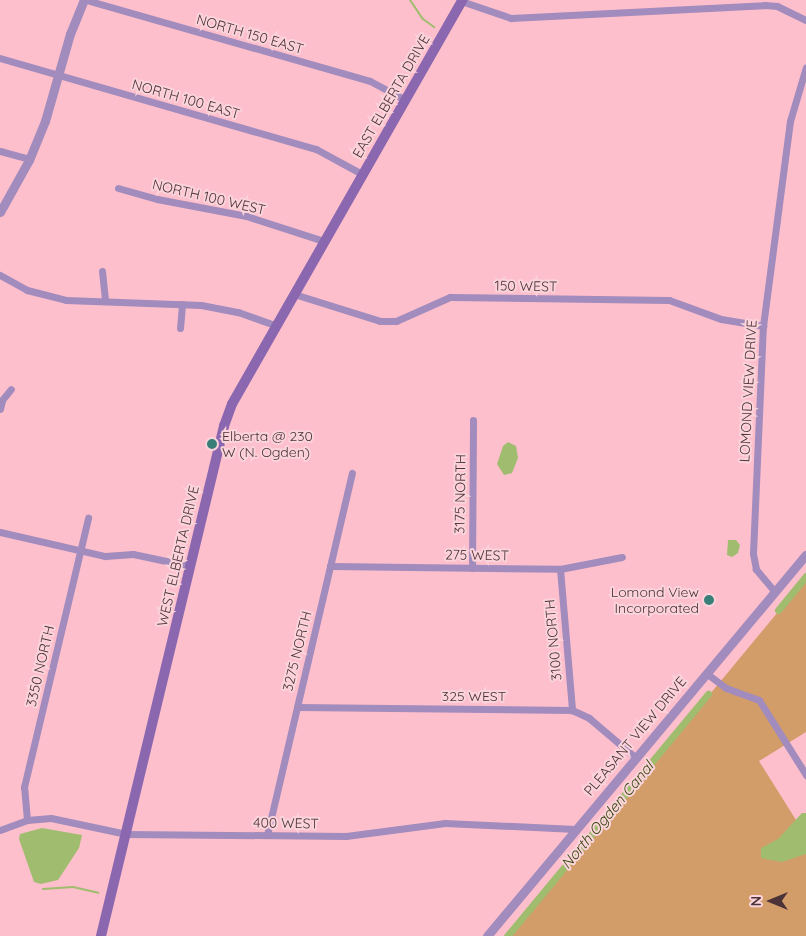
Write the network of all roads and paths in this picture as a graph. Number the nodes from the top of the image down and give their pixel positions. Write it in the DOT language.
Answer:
graph roads {
  1 [pos="85,0"];
  2 [pos="461,0"];
  3 [pos="806,20"];
  4 [pos="0,58"];
  5 [pos="806,68"];
  6 [pos="56,76"];
  7 [pos="404,99"];
  8 [pos="0,151"];
  9 [pos="30,159"];
  10 [pos="362,174"];
  11 [pos="118,188"];
  12 [pos="344,207"];
  13 [pos="0,212"];
  14 [pos="324,241"];
  15 [pos="102,271"];
  16 [pos="0,275"];
  17 [pos="294,294"];
  18 [pos="104,300"];
  19 [pos="182,304"];
  20 [pos="277,326"];
  21 [pos="763,326"];
  22 [pos="180,328"];
  23 [pos="11,389"];
  24 [pos="0,409"];
  25 [pos="474,420"];
  26 [pos="352,473"];
  27 [pos="88,518"];
  28 [pos="0,532"];
  29 [pos="80,552"];
  30 [pos="806,555"];
  31 [pos="622,557"];
  32 [pos="190,566"];
  33 [pos="330,566"];
  34 [pos="472,568"];
  35 [pos="560,569"];
  36 [pos="775,592"];
  37 [pos="706,673"];
  38 [pos="297,707"];
  39 [pos="572,710"];
  40 [pos="635,757"];
  41 [pos="806,775"];
  42 [pos="27,820"];
  43 [pos="0,830"];
  44 [pos="575,830"];
  45 [pos="126,834"];
  46 [pos="268,835"];
  47 [pos="101,936"];
  48 [pos="487,936"];
  1 -- 6 [label="street"];
  1 -- 7 [label="street, NORTH 150 EAST"];
  2 -- 3 [label="street"];
  2 -- 7 [label="main road, EAST ELBERTA DRIVE"];
  4 -- 6 [label="street, NORTH 100 EAST"];
  5 -- 21 [label="street, LOMOND VIEW DRIVE"];
  6 -- 9 [label="street"];
  6 -- 10 [label="street, NORTH 100 EAST"];
  7 -- 10 [label="main road, EAST ELBERTA DRIVE"];
  8 -- 9 [label="street"];
  9 -- 13 [label="street"];
  10 -- 12 [label="main road, EAST ELBERTA DRIVE"];
  11 -- 14 [label="street, NORTH 100 WEST"];
  12 -- 14 [label="main road, WEST ELBERTA DRIVE"];
  14 -- 17 [label="main road, WEST ELBERTA DRIVE"];
  15 -- 18 [label="street"];
  16 -- 18 [label="street"];
  17 -- 20 [label="main road, WEST ELBERTA DRIVE"];
  17 -- 21 [label="street, 150 WEST"];
  18 -- 19 [label="street"];
  19 -- 20 [label="street"];
  19 -- 22 [label="street"];
  20 -- 32 [label="main road, WEST ELBERTA DRIVE"];
  21 -- 36 [label="street, LOMOND VIEW DRIVE"];
  23 -- 24 [label="street"];
  25 -- 34 [label="street, 3175 NORTH"];
  26 -- 33 [label="street, 3275 NORTH"];
  27 -- 29 [label="street, 3350 NORTH"];
  28 -- 29 [label="street"];
  29 -- 32 [label="street"];
  29 -- 42 [label="street, 3350 NORTH"];
  30 -- 36 [label="street, PLEASANT VIEW DRIVE"];
  31 -- 35 [label="street, 275 WEST"];
  32 -- 45 [label="main road, WEST ELBERTA DRIVE"];
  33 -- 34 [label="street, 275 WEST"];
  33 -- 38 [label="street, 3275 NORTH"];
  34 -- 35 [label="street, 275 WEST"];
  35 -- 39 [label="street, 3100 NORTH"];
  36 -- 37 [label="street, PLEASANT VIEW DRIVE"];
  37 -- 40 [label="street, PLEASANT VIEW DRIVE"];
  37 -- 41 [label="street"];
  38 -- 39 [label="street, 325 WEST"];
  38 -- 46 [label="street, 3275 NORTH"];
  39 -- 40 [label="street, 325 WEST"];
  40 -- 44 [label="street, PLEASANT VIEW DRIVE"];
  42 -- 43 [label="street, 400 WEST"];
  42 -- 45 [label="street, 400 WEST"];
  44 -- 46 [label="street, 400 WEST"];
  44 -- 48 [label="street, PLEASANT VIEW DRIVE"];
  45 -- 46 [label="street, 400 WEST"];
  45 -- 47 [label="main road, WEST ELBERTA DRIVE"];
}
